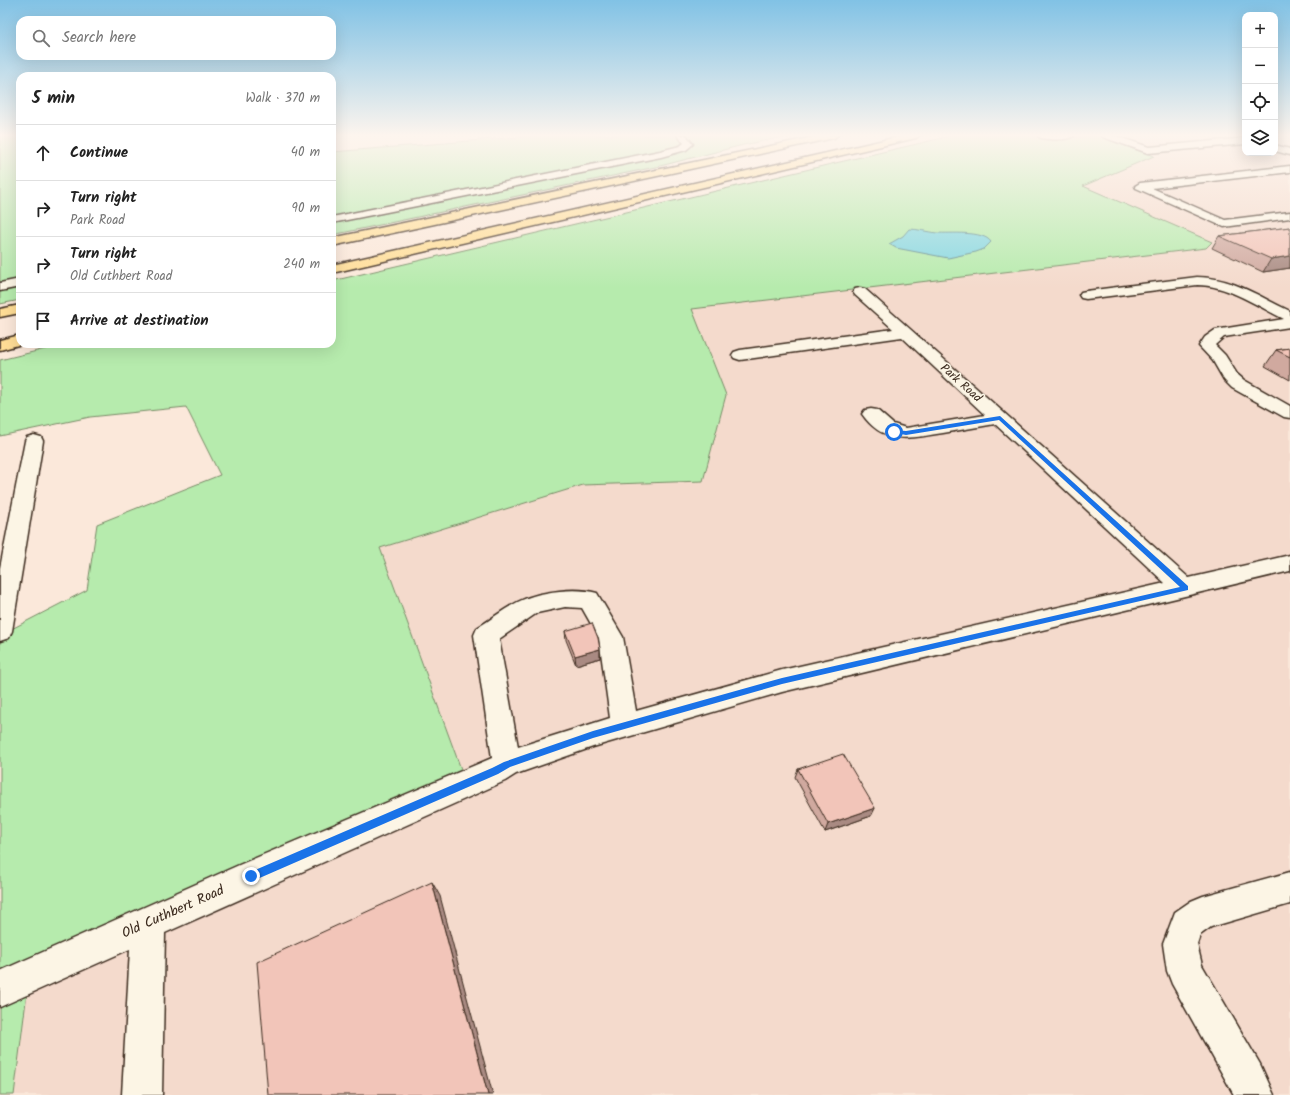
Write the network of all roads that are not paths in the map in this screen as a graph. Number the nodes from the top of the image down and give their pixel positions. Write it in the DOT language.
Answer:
graph roads {
  1 [pos="499,186"];
  2 [pos="594,186"];
  3 [pos="693,186"];
  4 [pos="1140,186"];
  5 [pos="1290,215"];
  6 [pos="336,219"];
  7 [pos="336,241"];
  8 [pos="336,268"];
  9 [pos="16,284"];
  10 [pos="0,287"];
  11 [pos="860,292"];
  12 [pos="1086,295"];
  13 [pos="16,310"];
  14 [pos="0,313"];
  15 [pos="1290,317"];
  16 [pos="1290,323"];
  17 [pos="906,332"];
  18 [pos="16,341"];
  19 [pos="0,345"];
  20 [pos="740,355"];
  21 [pos="1290,413"];
  22 [pos="871,414"];
  23 [pos="1000,418"];
  24 [pos="34,441"];
  25 [pos="1290,563"];
  26 [pos="1185,588"];
  27 [pos="0,631"];
  28 [pos="626,726"];
  29 [pos="507,764"];
  30 [pos="1290,888"];
  31 [pos="148,924"];
  32 [pos="0,989"];
  33 [pos="142,1095"];
  34 [pos="1254,1095"];
  1 -- 6 [label="street"];
  2 -- 7 [label="highway"];
  3 -- 8 [label="highway"];
  4 -- 5 [label="street"];
  9 -- 10 [label="street"];
  11 -- 17 [label="street, Park Road"];
  12 -- 15 [label="street"];
  13 -- 14 [label="highway"];
  16 -- 21 [label="street"];
  17 -- 20 [label="street"];
  17 -- 23 [label="street, Park Road"];
  18 -- 19 [label="highway"];
  22 -- 23 [label="street"];
  23 -- 26 [label="street, Park Road"];
  24 -- 27 [label="street"];
  25 -- 26 [label="street, Old Cuthbert Road"];
  26 -- 28 [label="street, Old Cuthbert Road"];
  28 -- 29 [label="street, Old Cuthbert Road"];
  28 -- 29 [label="street"];
  29 -- 31 [label="street, Old Cuthbert Road"];
  30 -- 34 [label="street"];
  31 -- 32 [label="street, Old Cuthbert Road"];
  31 -- 33 [label="street"];
}
